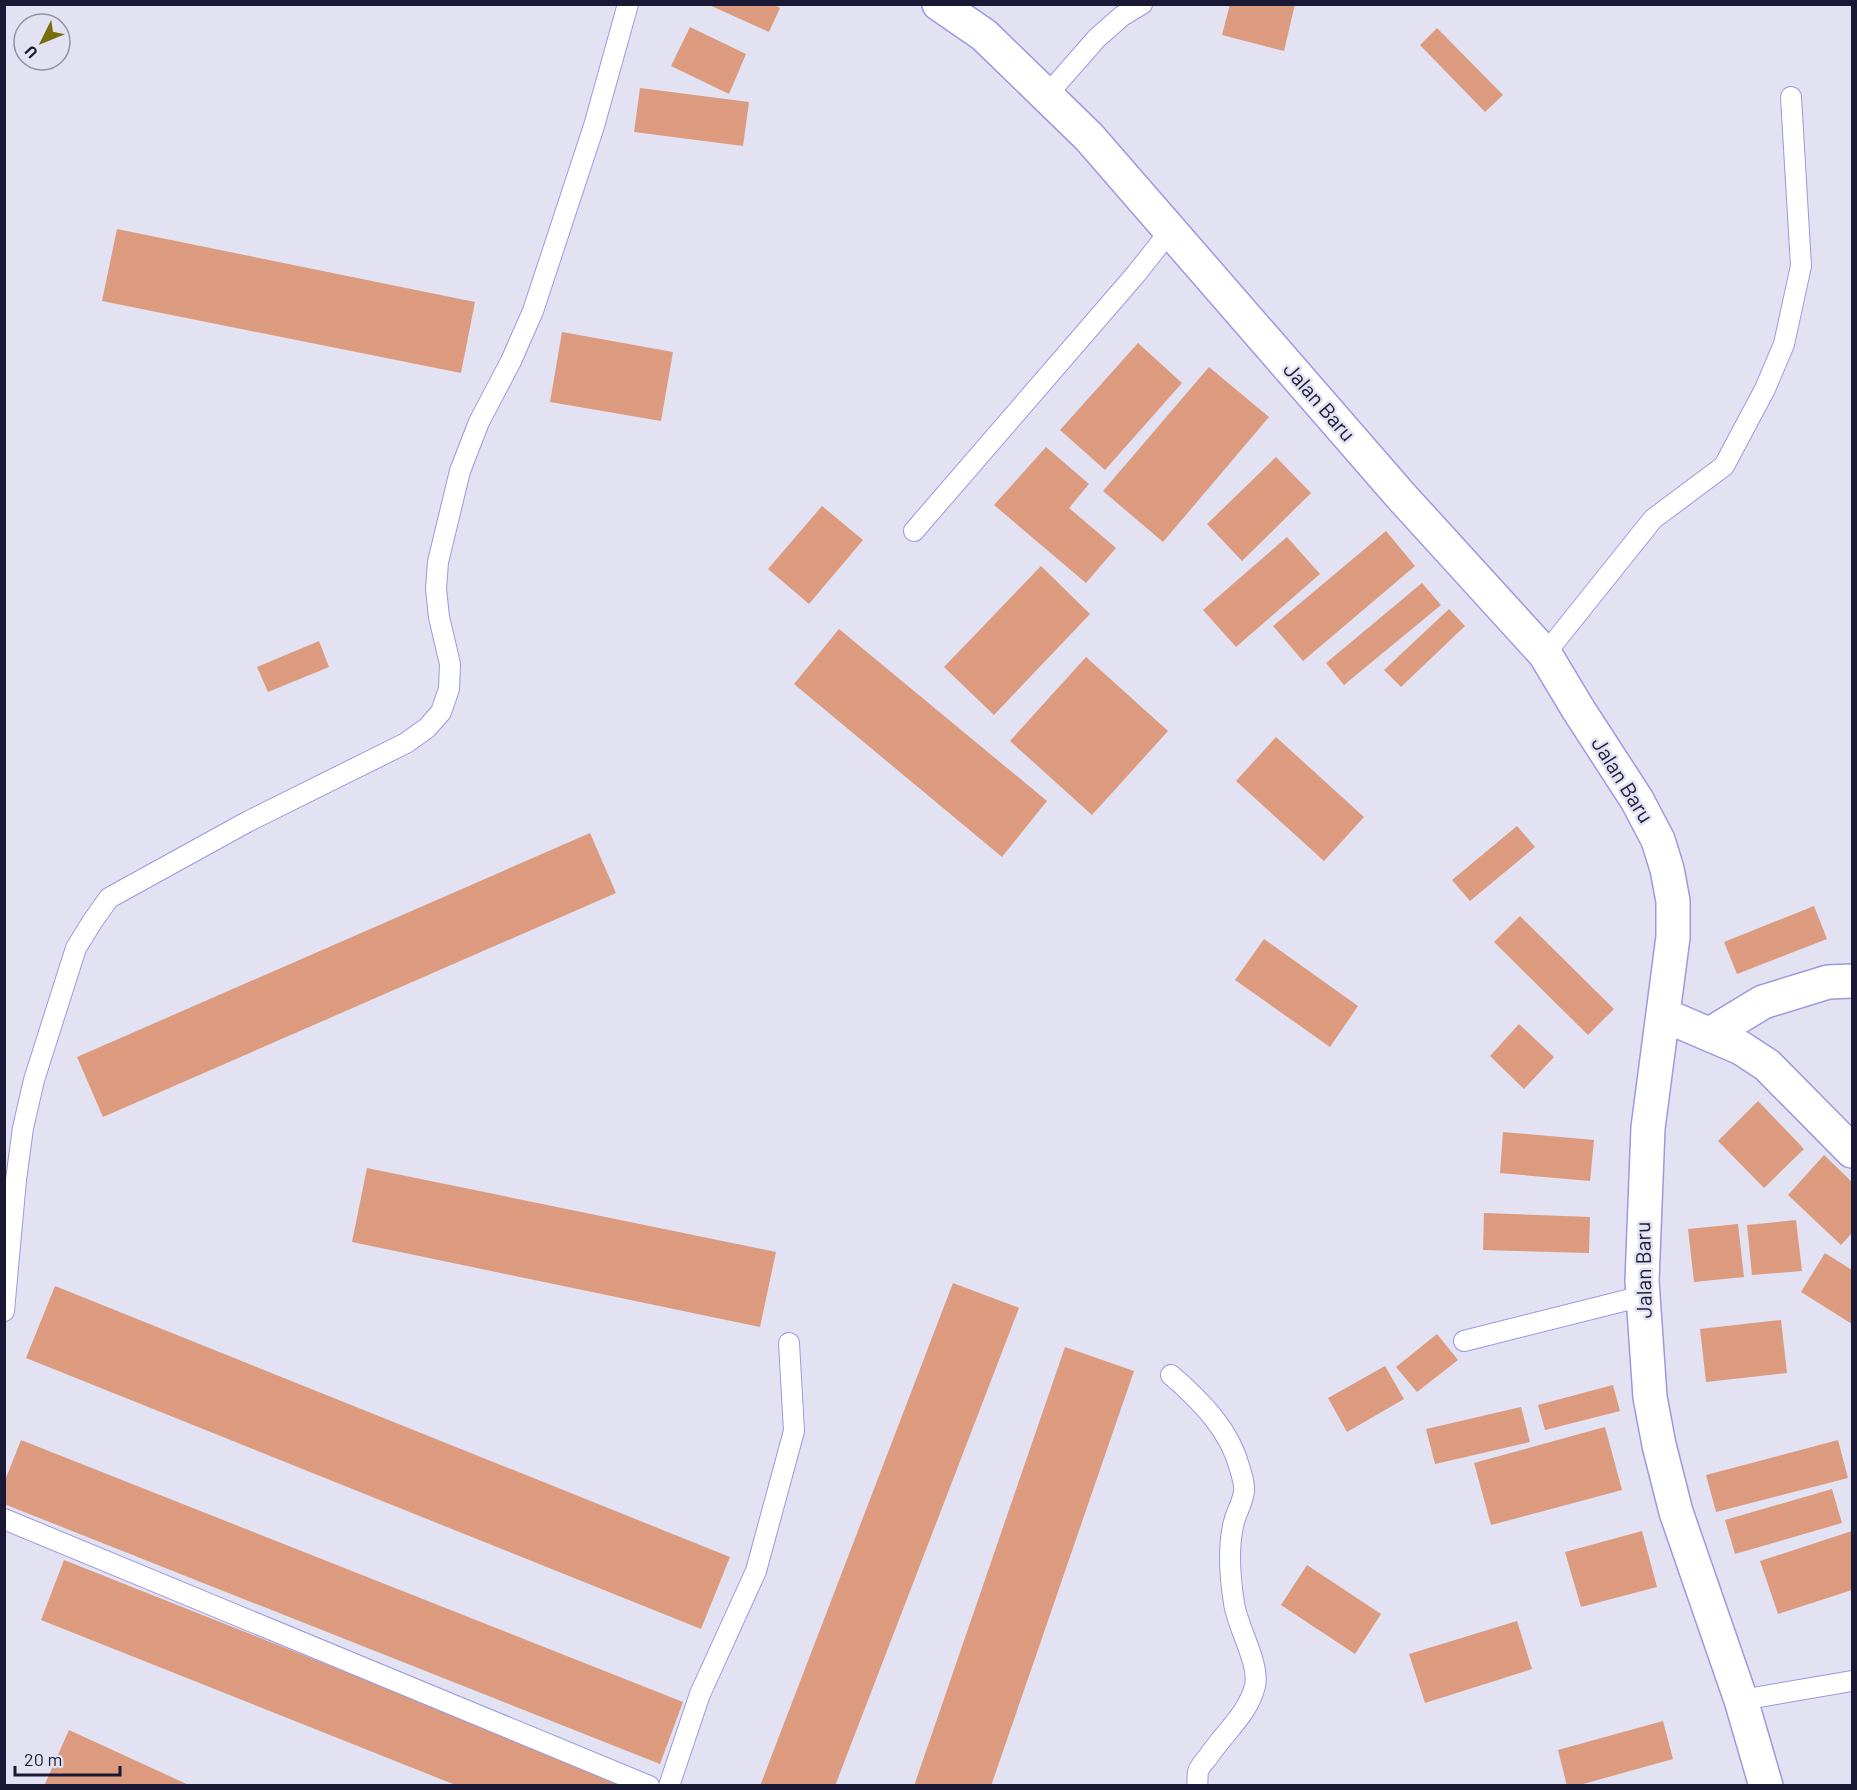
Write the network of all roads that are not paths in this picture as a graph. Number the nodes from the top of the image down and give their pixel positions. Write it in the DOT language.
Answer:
graph roads {
  1 [pos="628,4"];
  2 [pos="939,4"];
  3 [pos="1142,4"];
  4 [pos="1047,95"];
  5 [pos="1791,97"];
  6 [pos="1170,231"];
  7 [pos="914,531"];
  8 [pos="1545,654"];
  9 [pos="1852,981"];
  10 [pos="1664,1015"];
  11 [pos="1710,1034"];
  12 [pos="1852,1151"];
  13 [pos="1643,1296"];
  14 [pos="4,1311"];
  15 [pos="1464,1341"];
  16 [pos="789,1343"];
  17 [pos="1171,1375"];
  18 [pos="4,1519"];
  19 [pos="1852,1681"];
  20 [pos="1741,1701"];
  21 [pos="649,1785"];
  22 [pos="669,1785"];
  23 [pos="1197,1785"];
  24 [pos="1766,1785"];
  1 -- 14 [label="lane"];
  2 -- 4 [label="street, Jalan Baru"];
  3 -- 4 [label="lane"];
  4 -- 6 [label="street, Jalan Baru"];
  5 -- 8 [label="lane"];
  6 -- 7 [label="lane"];
  6 -- 8 [label="street, Jalan Baru"];
  8 -- 10 [label="street, Jalan Baru"];
  9 -- 11 [label="street"];
  10 -- 11 [label="street"];
  10 -- 13 [label="street, Jalan Baru"];
  11 -- 12 [label="street"];
  13 -- 15 [label="lane"];
  13 -- 20 [label="street, Jalan Baru"];
  16 -- 22 [label="lane"];
  17 -- 23 [label="lane"];
  18 -- 21 [label="lane"];
  19 -- 20 [label="lane"];
  20 -- 24 [label="street, Jalan Baru"];
}
